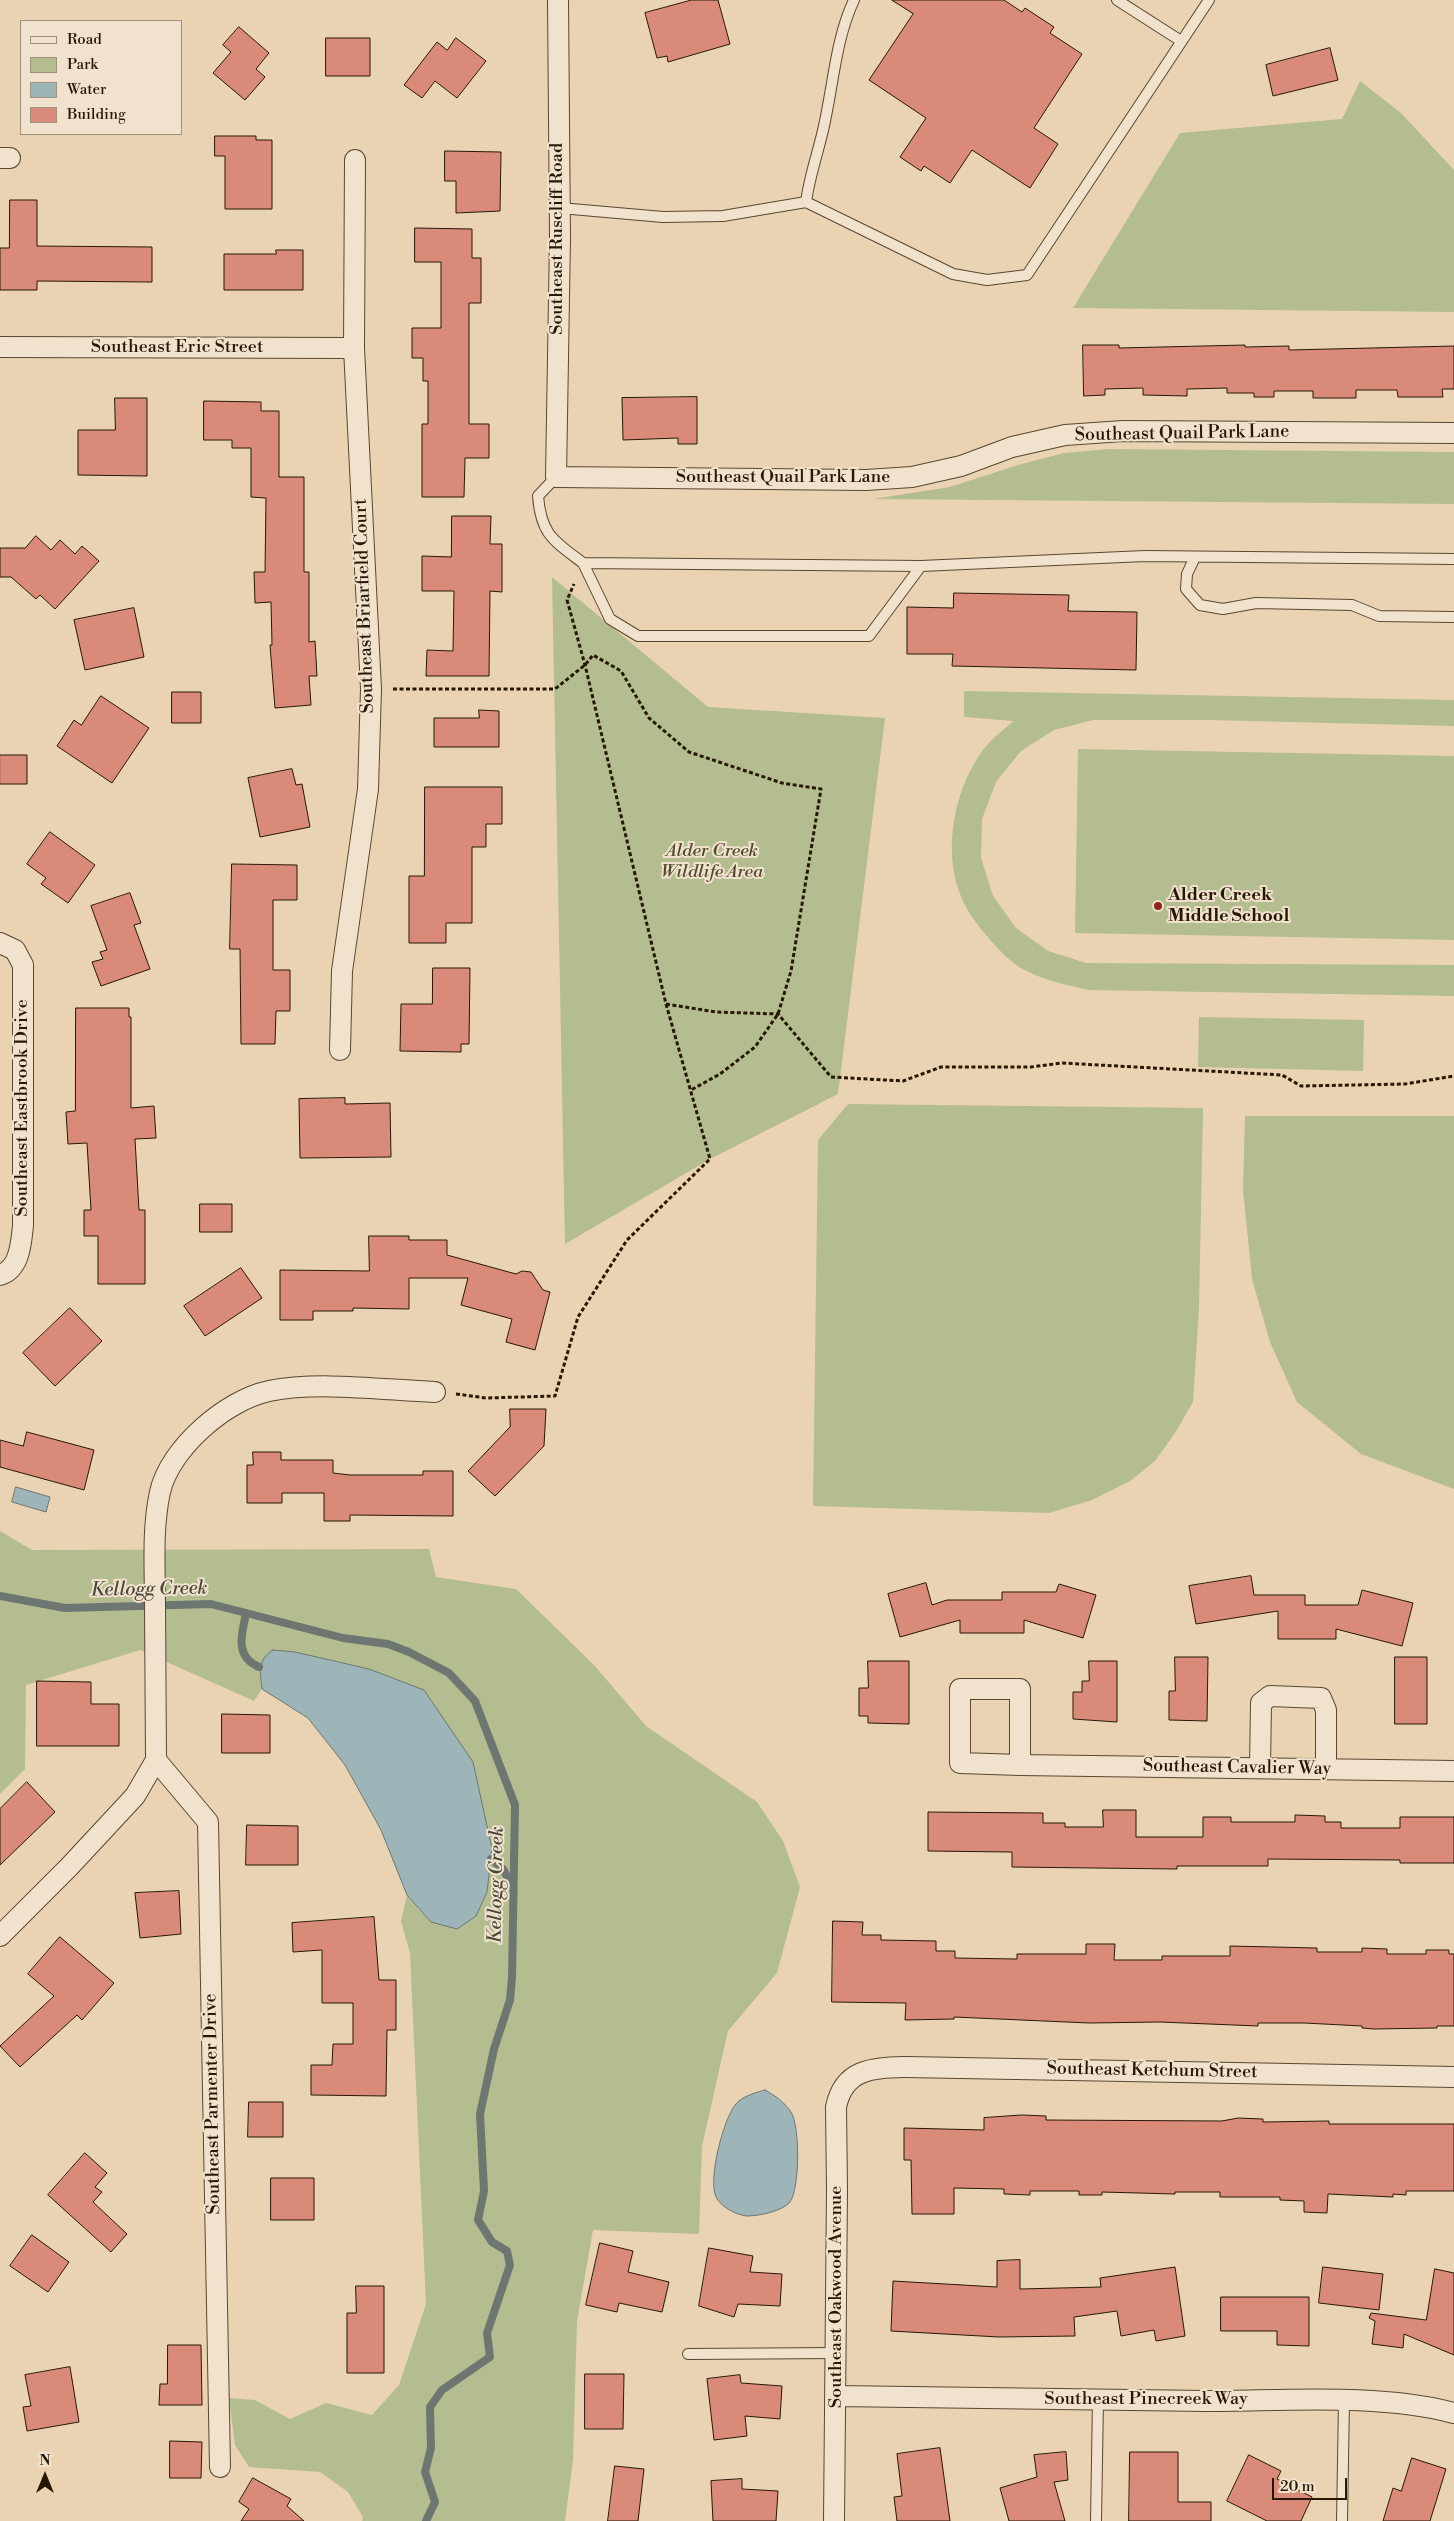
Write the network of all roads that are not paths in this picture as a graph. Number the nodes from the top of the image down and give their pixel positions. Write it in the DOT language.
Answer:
graph roads {
  1 [pos="558,0"];
  2 [pos="854,0"];
  3 [pos="1118,0"];
  4 [pos="1209,0"];
  5 [pos="1182,41"];
  6 [pos="354,160"];
  7 [pos="806,202"];
  8 [pos="560,208"];
  9 [pos="0,348"];
  10 [pos="354,348"];
  11 [pos="1454,433"];
  12 [pos="556,477"];
  13 [pos="1195,557"];
  14 [pos="1454,559"];
  15 [pos="583,563"];
  16 [pos="922,566"];
  17 [pos="1454,617"];
  18 [pos="0,943"];
  19 [pos="340,1050"];
  20 [pos="0,1275"];
  21 [pos="435,1392"];
  22 [pos="156,1760"];
  23 [pos="1020,1765"];
  24 [pos="1260,1768"];
  25 [pos="1326,1769"];
  26 [pos="1454,1771"];
  27 [pos="0,1936"];
  28 [pos="1454,2077"];
  29 [pos="852,2078"];
  30 [pos="836,2353"];
  31 [pos="688,2354"];
  32 [pos="836,2396"];
  33 [pos="1098,2400"];
  34 [pos="1344,2401"];
  35 [pos="1454,2413"];
  36 [pos="220,2467"];
  37 [pos="834,2521"];
  38 [pos="1096,2521"];
  39 [pos="1342,2521"];
  1 -- 8 [label="street, Southeast Ruscliff Road"];
  2 -- 7 [label="lane"];
  3 -- 5 [label="lane"];
  4 -- 5 [label="lane"];
  5 -- 7 [label="lane"];
  6 -- 10 [label="street, Southeast Briarfield Court"];
  7 -- 8 [label="lane"];
  8 -- 12 [label="street, Southeast Ruscliff Road"];
  9 -- 10 [label="street, Southeast Eric Street"];
  10 -- 19 [label="street, Southeast Briarfield Court"];
  11 -- 12 [label="street, Southeast Quail Park Lane"];
  12 -- 15 [label="lane"];
  13 -- 14 [label="lane"];
  13 -- 16 [label="lane"];
  13 -- 17 [label="lane"];
  15 -- 16 [label="lane"];
  15 -- 16 [label="lane"];
  18 -- 20 [label="street, Southeast Eastbrook Drive"];
  21 -- 22 [label="street"];
  22 -- 27 [label="street"];
  22 -- 36 [label="street, Southeast Parmenter Drive"];
  23 -- 23 [label="street, Southeast Cavalier Way"];
  23 -- 24 [label="street, Southeast Cavalier Way"];
  24 -- 25 [label="street, Southeast Cavalier Way"];
  24 -- 25 [label="street"];
  25 -- 26 [label="street, Southeast Cavalier Way"];
  28 -- 29 [label="street, Southeast Ketchum Street"];
  29 -- 30 [label="street, Southeast Oakwood Avenue"];
  30 -- 31 [label="lane"];
  30 -- 32 [label="street, Southeast Oakwood Avenue"];
  32 -- 33 [label="street, Southeast Pinecreek Way"];
  32 -- 37 [label="street, Southeast Oakwood Avenue"];
  33 -- 34 [label="street, Southeast Pinecreek Way"];
  33 -- 38 [label="lane"];
  34 -- 35 [label="street, Southeast Pinecreek Way"];
  34 -- 39 [label="lane"];
}
